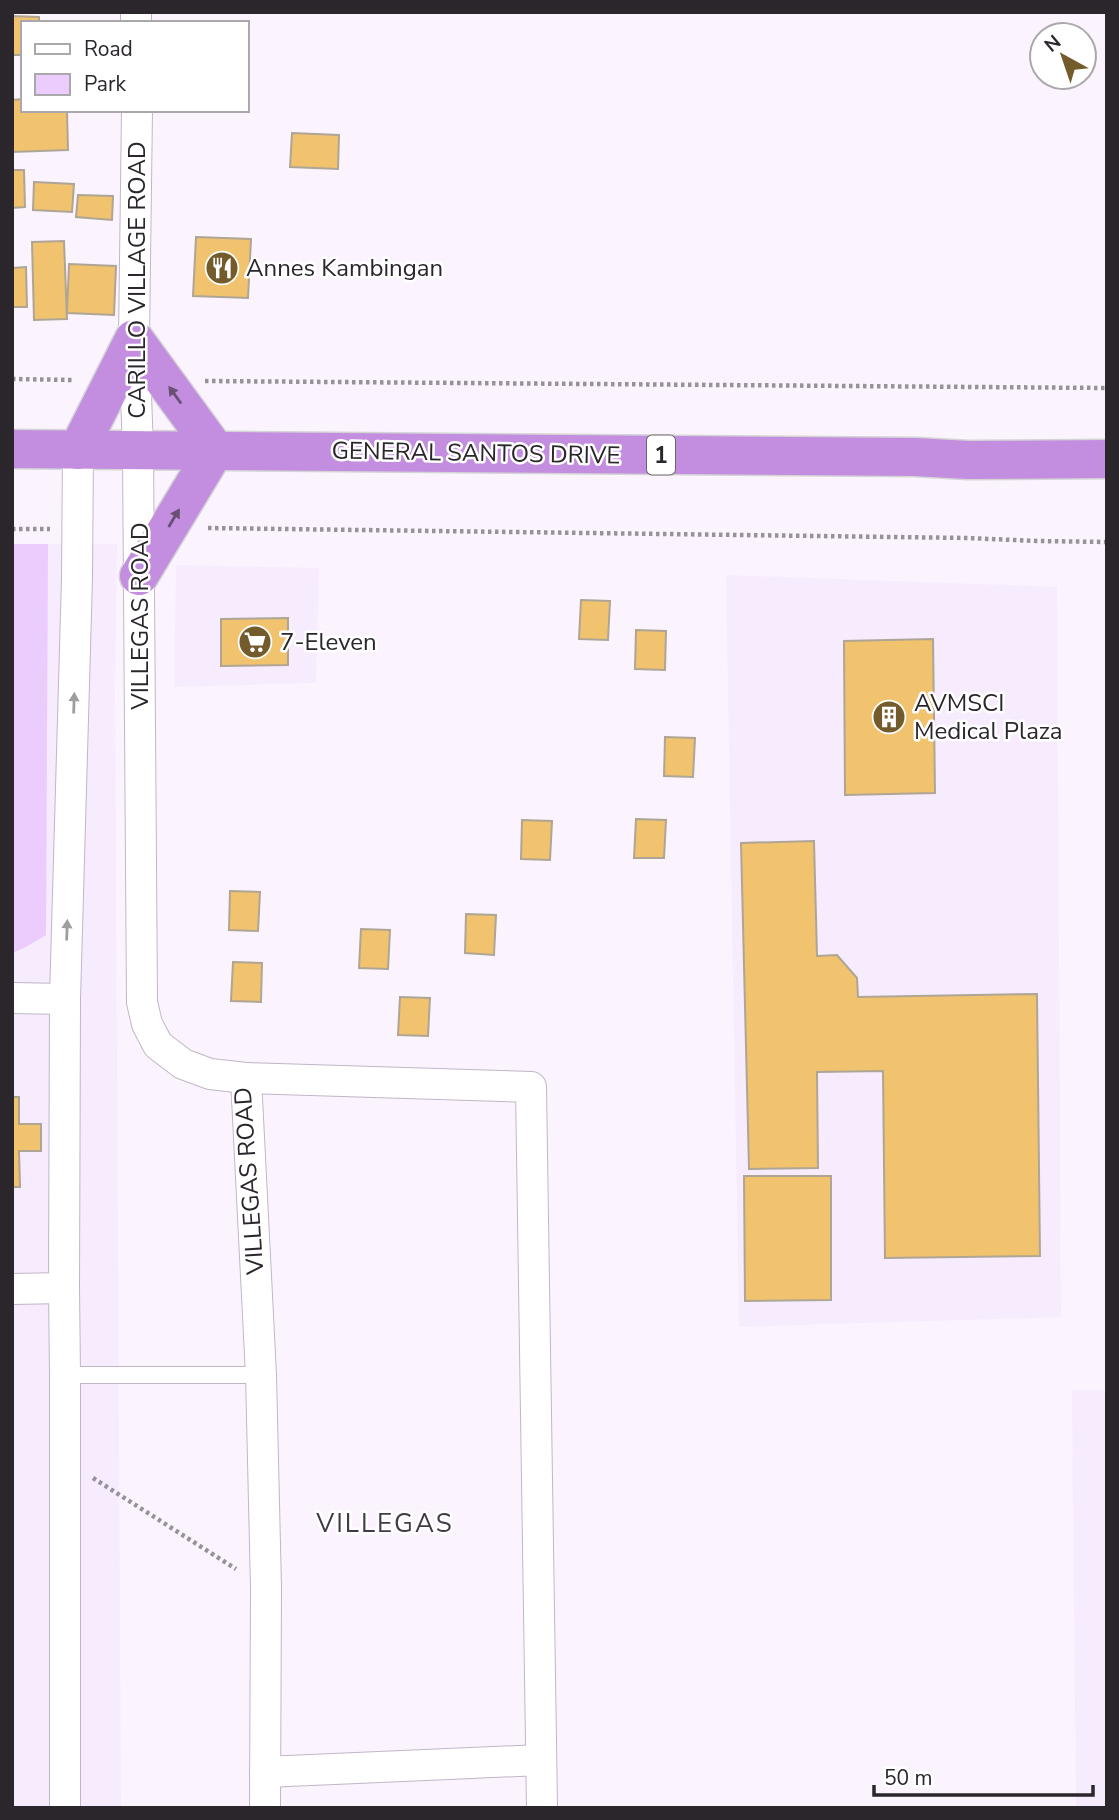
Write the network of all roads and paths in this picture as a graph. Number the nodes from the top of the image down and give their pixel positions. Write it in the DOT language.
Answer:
graph roads {
  1 [pos="137,112"];
  2 [pos="134,339"];
  3 [pos="12,379"];
  4 [pos="87,380"];
  5 [pos="196,381"];
  6 [pos="1107,388"];
  7 [pos="12,449"];
  8 [pos="78,450"];
  9 [pos="138,450"];
  10 [pos="215,450"];
  11 [pos="1107,459"];
  12 [pos="207,528"];
  13 [pos="12,529"];
  14 [pos="51,529"];
  15 [pos="1107,542"];
  16 [pos="139,576"];
  17 [pos="12,998"];
  18 [pos="65,999"];
  19 [pos="246,1078"];
  20 [pos="64,1288"];
  21 [pos="12,1289"];
  22 [pos="65,1375"];
  23 [pos="261,1375"];
  24 [pos="65,1460"];
  25 [pos="266,1588"];
  26 [pos="541,1760"];
  27 [pos="265,1772"];
  28 [pos="65,1808"];
  29 [pos="265,1808"];
  30 [pos="541,1808"];
  1 -- 2 [label="street, CARILLO VILLAGE ROAD"];
  2 -- 8 [label="highway"];
  2 -- 9 [label="street, CARILLO VILLAGE ROAD"];
  10 -- 2 [label="highway, one-way"];
  3 -- 4 [label="path"];
  5 -- 6 [label="path"];
  7 -- 8 [label="highway, GENERAL SANTOS DRIVE / 1"];
  8 -- 9 [label="highway, GENERAL SANTOS DRIVE / 1"];
  18 -- 8 [label="street, one-way"];
  9 -- 10 [label="highway, GENERAL SANTOS DRIVE / 1"];
  9 -- 16 [label="street, VILLEGAS ROAD"];
  10 -- 11 [label="highway, GENERAL SANTOS DRIVE / 1"];
  16 -- 10 [label="highway, one-way"];
  12 -- 15 [label="path"];
  13 -- 14 [label="path"];
  16 -- 19 [label="street, VILLEGAS ROAD"];
  17 -- 18 [label="street"];
  18 -- 20 [label="street"];
  19 -- 23 [label="street, VILLEGAS ROAD"];
  19 -- 26 [label="street"];
  20 -- 21 [label="street"];
  20 -- 22 [label="street"];
  22 -- 23 [label="lane"];
  22 -- 24 [label="street"];
  23 -- 25 [label="street, VILLEGAS ROAD"];
  24 -- 25 [label="path"];
  24 -- 28 [label="street"];
  25 -- 27 [label="street, VILLEGAS ROAD"];
  26 -- 27 [label="street"];
  26 -- 30 [label="street"];
  27 -- 29 [label="street, VILLEGAS ROAD"];
}
